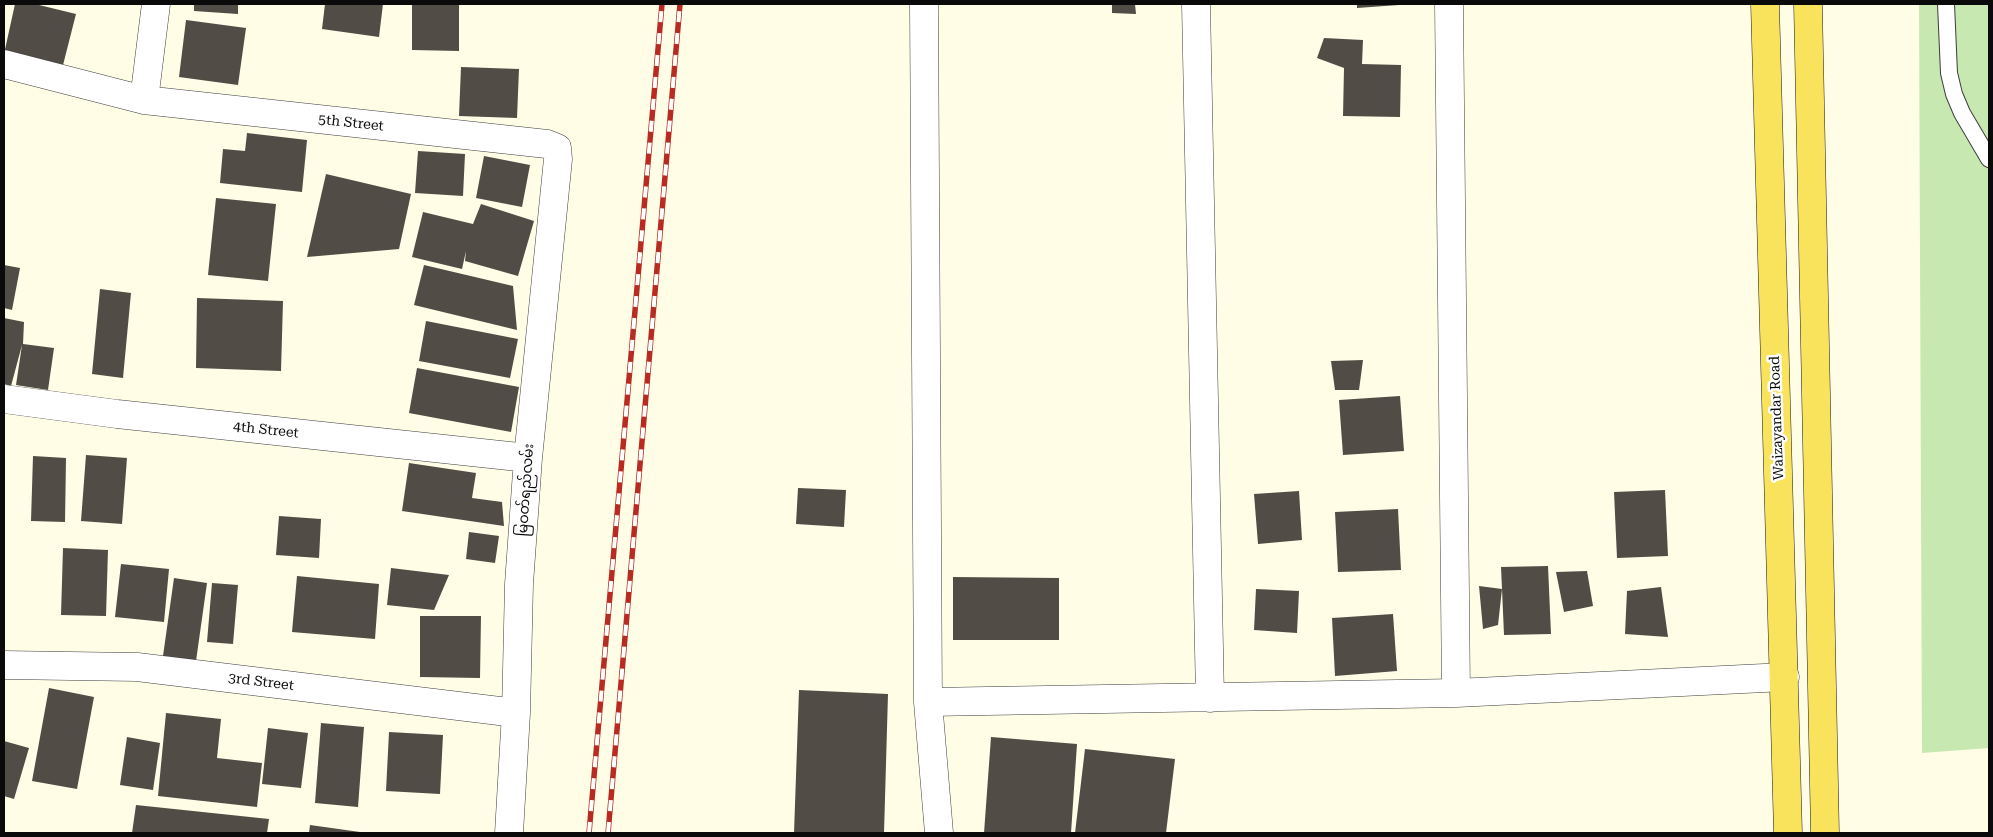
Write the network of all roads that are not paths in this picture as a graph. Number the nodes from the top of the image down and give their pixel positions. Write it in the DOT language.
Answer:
graph roads {
  1 [pos="156,4"];
  2 [pos="924,4"];
  3 [pos="1196,4"];
  4 [pos="1449,4"];
  5 [pos="1765,4"];
  6 [pos="1808,4"];
  7 [pos="1946,4"];
  8 [pos="4,64"];
  9 [pos="144,100"];
  10 [pos="557,148"];
  11 [pos="1989,159"];
  12 [pos="4,400"];
  13 [pos="528,458"];
  14 [pos="4,665"];
  15 [pos="1785,677"];
  16 [pos="1456,693"];
  17 [pos="1210,698"];
  18 [pos="928,702"];
  19 [pos="516,713"];
  20 [pos="509,833"];
  21 [pos="939,833"];
  22 [pos="1788,833"];
  23 [pos="1825,833"];
  1 -- 9 [label="street"];
  2 -- 18 [label="street"];
  3 -- 17 [label="street"];
  4 -- 16 [label="street"];
  5 -- 15 [label="main road, Waizayandar Road"];
  6 -- 23 [label="main road"];
  7 -- 11 [label="lane"];
  8 -- 9 [label="street, 5th Street"];
  9 -- 10 [label="street, 5th Street"];
  10 -- 13 [label="street, မြဝတ်ရည်လမ်း"];
  12 -- 13 [label="street, 4th Street"];
  13 -- 19 [label="street, မြဝတ်ရည်လမ်း"];
  14 -- 19 [label="street, 3rd Street"];
  15 -- 16 [label="street"];
  15 -- 22 [label="main road, Waizayandar Road"];
  16 -- 17 [label="street"];
  17 -- 18 [label="street"];
  18 -- 21 [label="street"];
  19 -- 20 [label="street, မြဝတ်ရည်လမ်း"];
}
